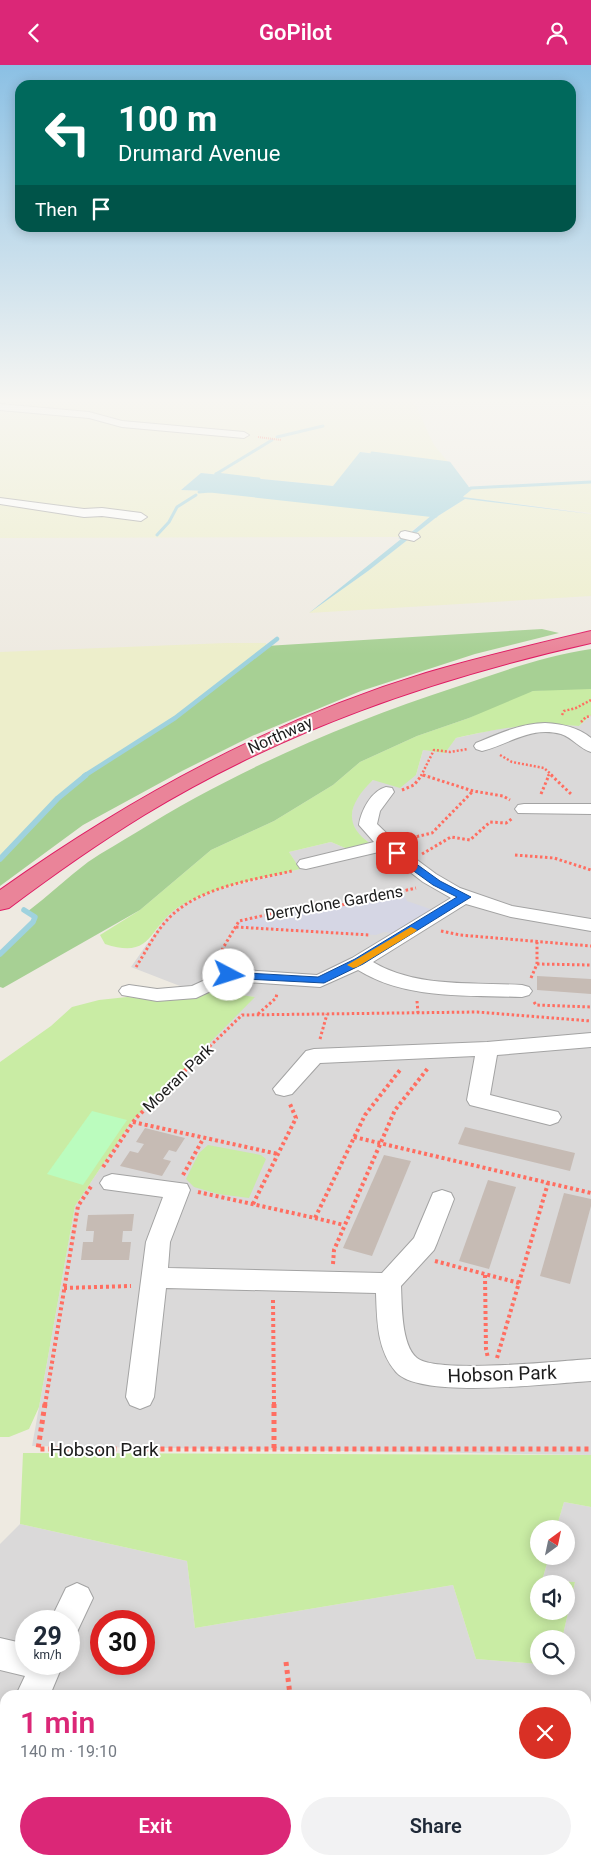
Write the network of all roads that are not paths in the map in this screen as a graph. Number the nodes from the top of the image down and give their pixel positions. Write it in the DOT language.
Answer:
graph roads {
  1 [pos="0,501"];
  2 [pos="141,517"];
  3 [pos="591,637"];
  4 [pos="482,746"];
  5 [pos="591,747"];
  6 [pos="386,792"];
  7 [pos="530,809"];
  8 [pos="589,809"];
  9 [pos="385,845"];
  10 [pos="306,864"];
  11 [pos="465,897"];
  12 [pos="0,902"];
  13 [pos="591,925"];
  14 [pos="359,962"];
  15 [pos="129,991"];
  16 [pos="522,991"];
  17 [pos="591,1040"];
  18 [pos="487,1049"];
  19 [pos="284,1089"];
  20 [pos="550,1117"];
  21 [pos="101,1181"];
  22 [pos="442,1199"];
  23 [pos="153,1278"];
  24 [pos="388,1283"];
  25 [pos="591,1370"];
  26 [pos="140,1397"];
  27 [pos="0,1655"];
  28 [pos="15,1658"];
  29 [pos="37,1675"];
  30 [pos="34,1690"];
  1 -- 2 [label="street"];
  3 -- 12 [label="highway, Northway"];
  4 -- 5 [label="street"];
  6 -- 9 [label="street"];
  7 -- 8 [label="street"];
  9 -- 10 [label="street"];
  9 -- 11 [label="street"];
  11 -- 13 [label="street"];
  11 -- 14 [label="street"];
  14 -- 15 [label="street"];
  14 -- 16 [label="street"];
  17 -- 18 [label="street"];
  18 -- 19 [label="street"];
  18 -- 20 [label="street"];
  21 -- 23 [label="street"];
  22 -- 24 [label="street"];
  23 -- 24 [label="street"];
  23 -- 26 [label="street"];
  24 -- 25 [label="street, Hobson Park"];
  27 -- 28 [label="street"];
  29 -- 30 [label="street"];
}
